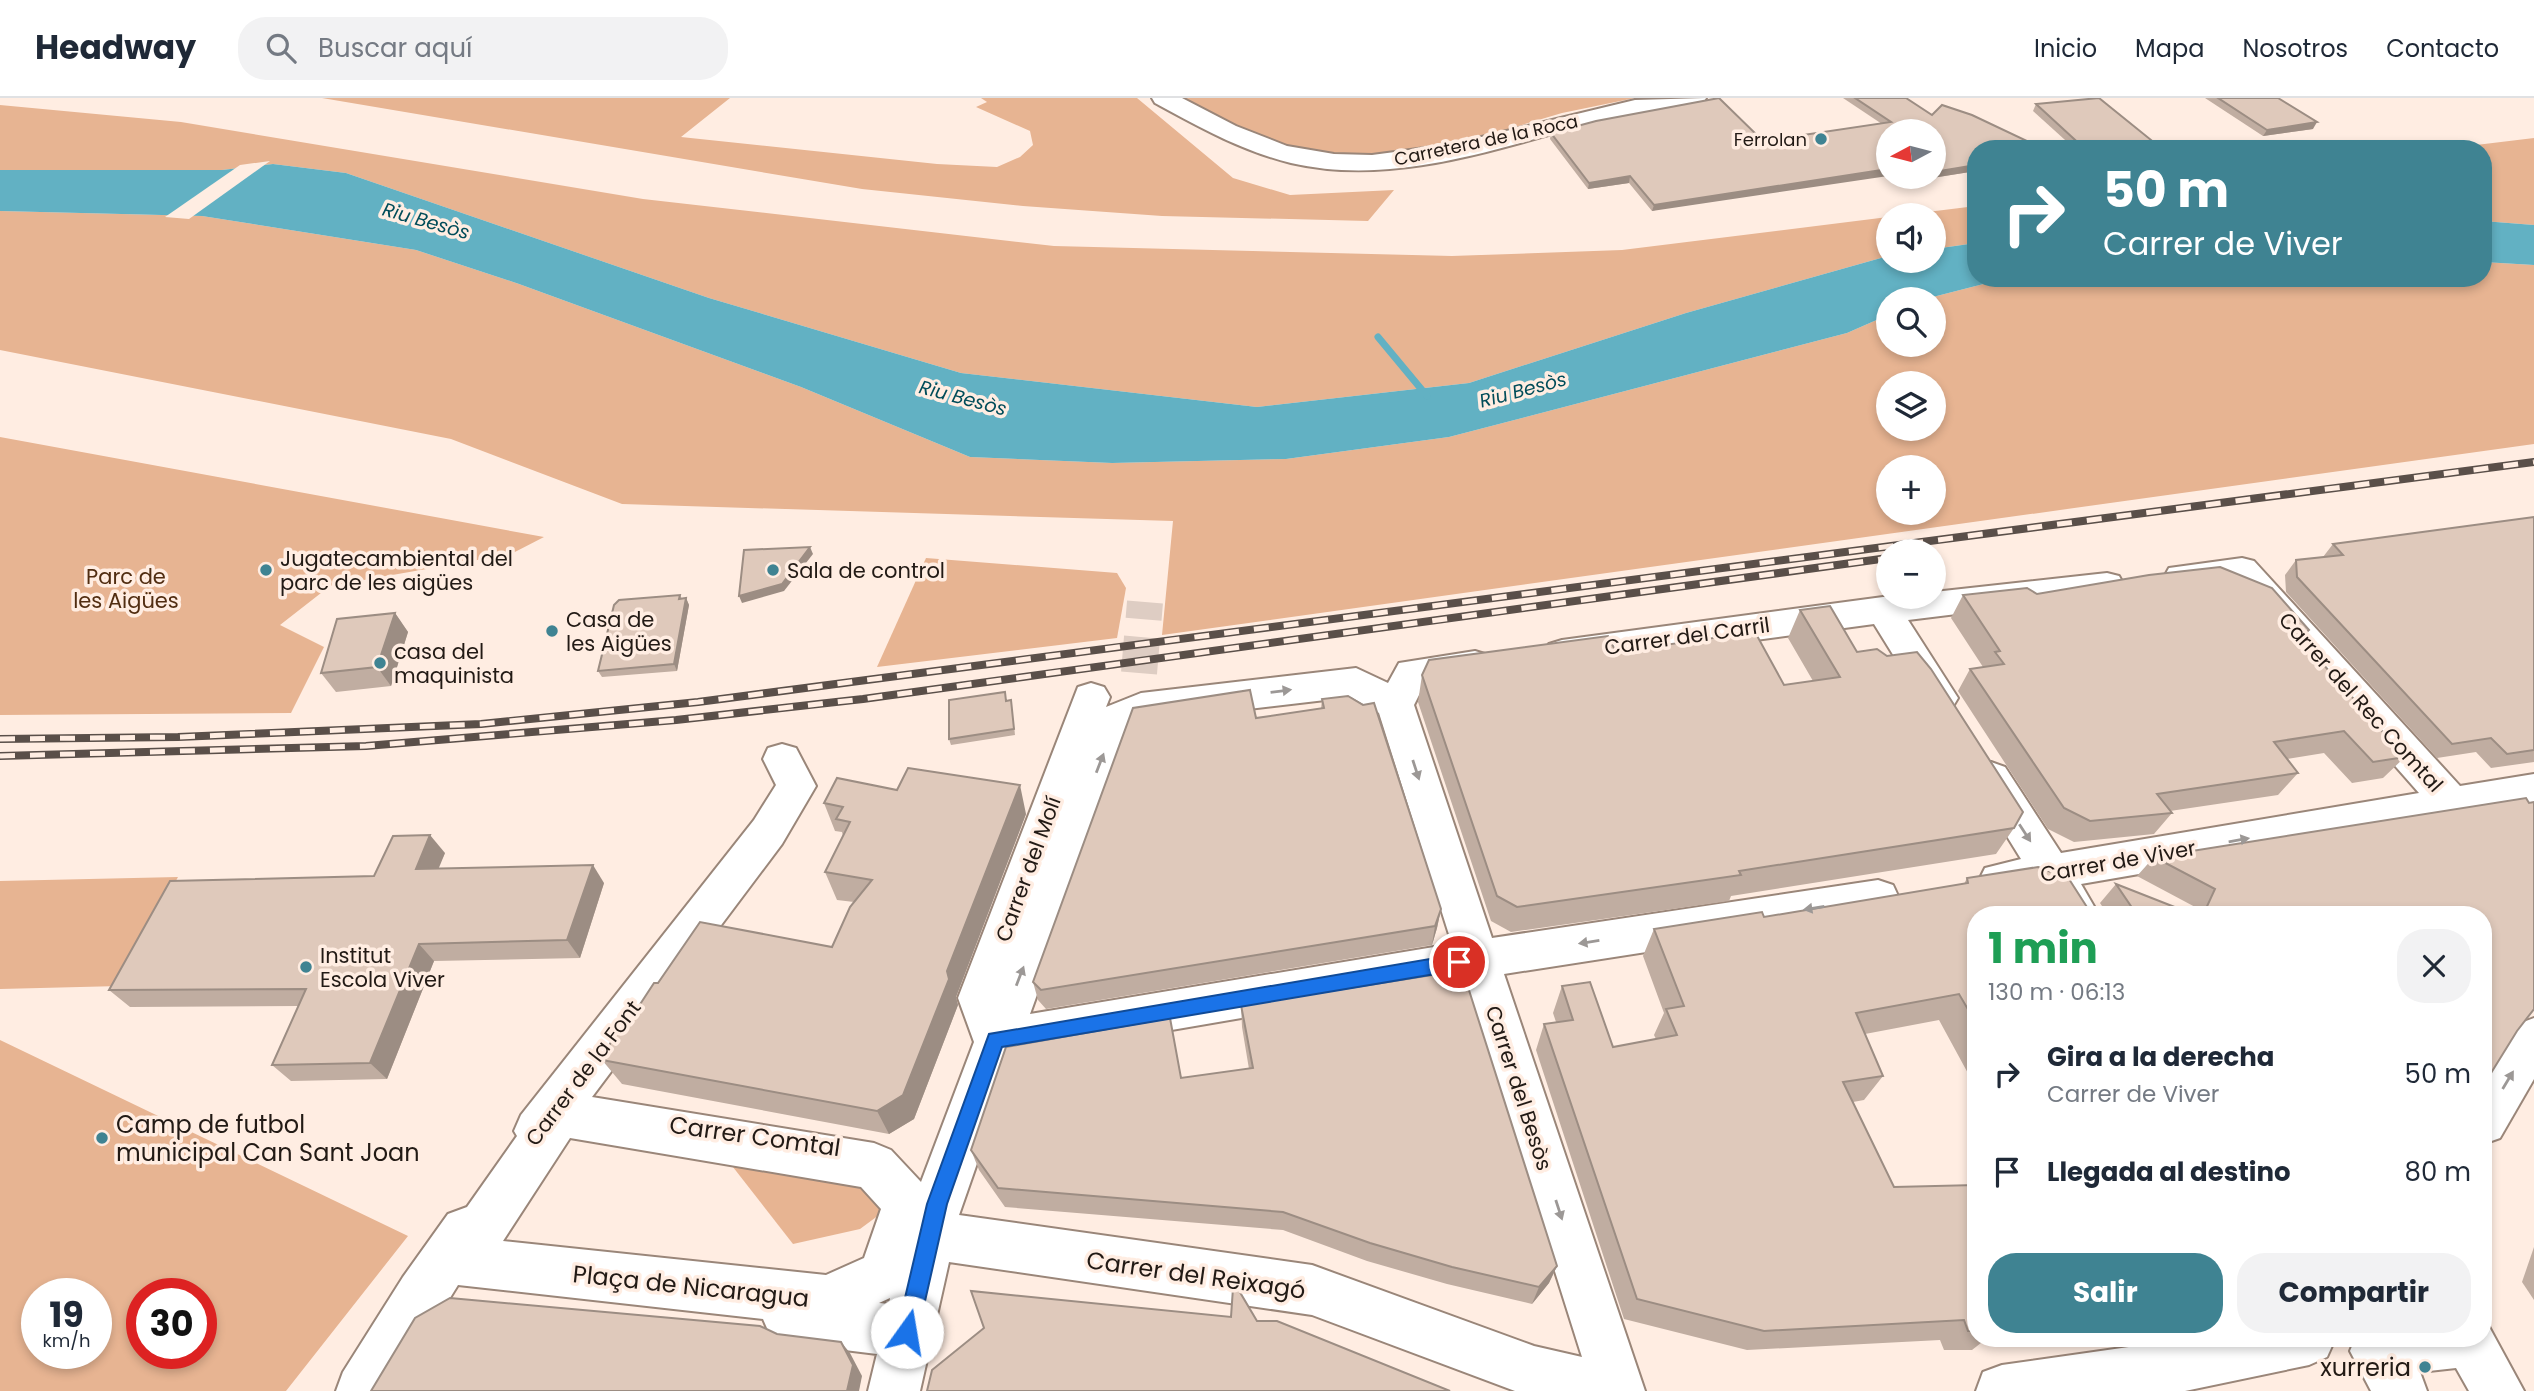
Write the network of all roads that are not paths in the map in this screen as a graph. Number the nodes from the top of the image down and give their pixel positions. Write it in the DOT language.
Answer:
graph roads {
  1 [pos="1164,98"];
  2 [pos="1694,98"];
  3 [pos="2242,570"];
  4 [pos="1883,610"];
  5 [pos="1395,705"];
  6 [pos="782,759"];
  7 [pos="2534,790"];
  8 [pos="2452,804"];
  9 [pos="2051,872"];
  10 [pos="1966,885"];
  11 [pos="1912,893"];
  12 [pos="2072,906"];
  13 [pos="1477,959"];
  14 [pos="2534,1038"];
  15 [pos="996,1040"];
  16 [pos="2492,1107"];
  17 [pos="554,1109"];
  18 [pos="933,1219"];
  19 [pos="448,1268"];
  20 [pos="907,1332"];
  21 [pos="2271,1347"];
  22 [pos="2354,1347"];
  23 [pos="2413,1347"];
  24 [pos="2472,1347"];
  25 [pos="362,1391"];
  26 [pos="894,1391"];
  27 [pos="1617,1391"];
  28 [pos="2002,1391"];
  29 [pos="2383,1391"];
  30 [pos="2401,1391"];
  31 [pos="2498,1391"];
  1 -- 2 [label="street, Carretera de la Roca"];
  3 -- 4 [label="street, Carrer del Carril"];
  3 -- 8 [label="street, Carrer del Rec Comtal"];
  4 -- 5 [label="street, Carrer del Carril"];
  4 -- 9 [label="street, one-way"];
  5 -- 13 [label="street, Carrer del Besòs, one-way"];
  15 -- 5 [label="street, Carrer del Molí, one-way"];
  6 -- 17 [label="street, Carrer de la Font"];
  7 -- 8 [label="street, Carrer de Viver"];
  9 -- 8 [label="street, Carrer de Viver, one-way"];
  9 -- 10 [label="street, Carrer de Viver"];
  9 -- 12 [label="street"];
  11 -- 13 [label="street, one-way"];
  13 -- 15 [label="street"];
  13 -- 27 [label="street, Carrer del Besòs, one-way"];
  16 -- 14 [label="street, one-way"];
  15 -- 18 [label="street, Carrer del Molí"];
  17 -- 18 [label="street, Carrer Comtal"];
  17 -- 19 [label="street, Carrer de la Font"];
  18 -- 20 [label="street, Carrer del Molí"];
  18 -- 27 [label="street, Carrer del Reixagó"];
  19 -- 19 [label="street, Plaça de Nicaragua"];
  19 -- 20 [label="street"];
  19 -- 25 [label="street, Carrer de la Font"];
  20 -- 26 [label="street, Carrer del Molí"];
  21 -- 28 [label="street"];
  22 -- 29 [label="street"];
  23 -- 30 [label="street"];
  24 -- 31 [label="street"];
}
